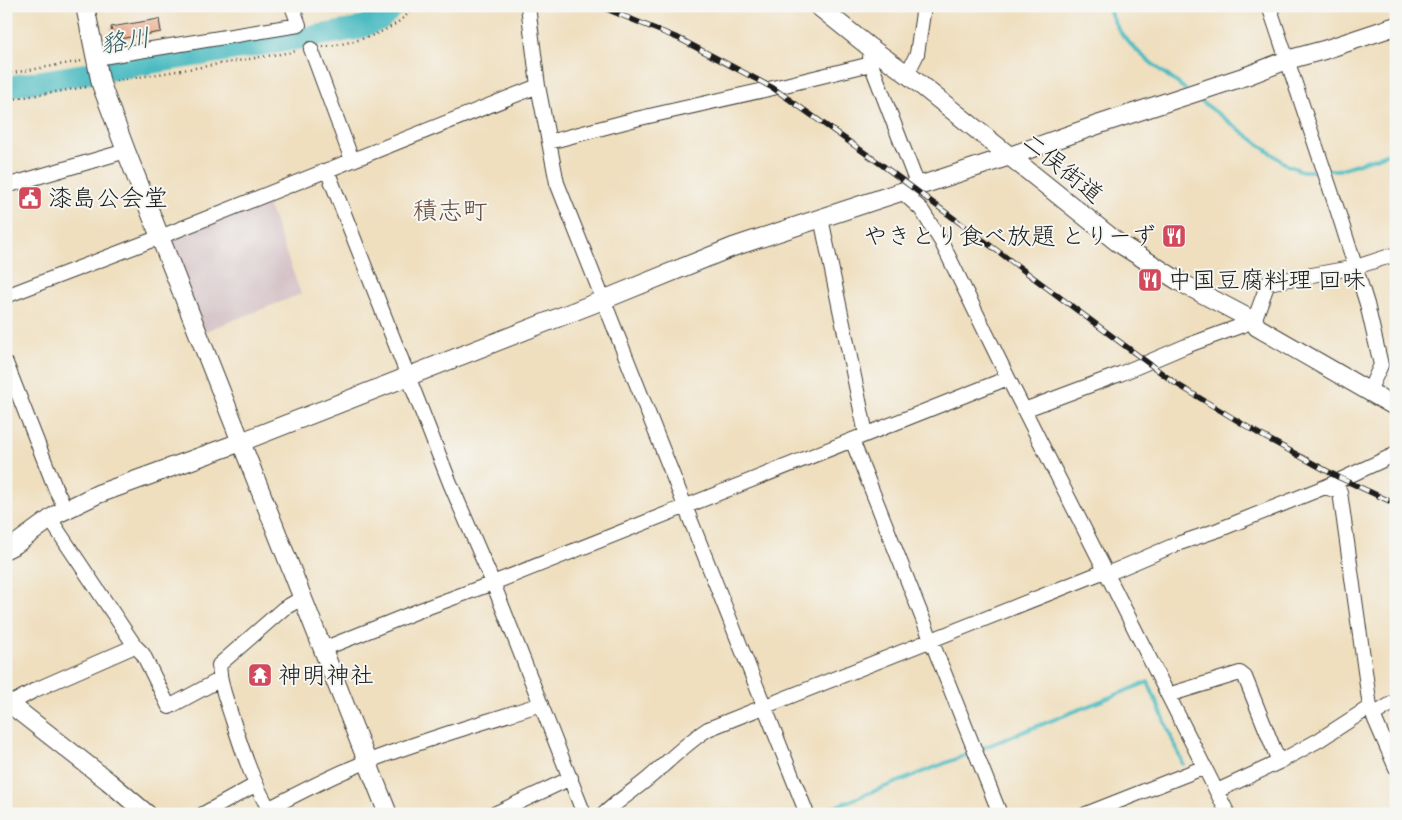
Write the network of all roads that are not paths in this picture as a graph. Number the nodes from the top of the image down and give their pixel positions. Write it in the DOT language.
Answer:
graph roads {
  1 [pos="85,6"];
  2 [pos="292,6"];
  3 [pos="528,6"];
  4 [pos="818,6"];
  5 [pos="924,6"];
  6 [pos="1269,6"];
  7 [pos="1396,26"];
  8 [pos="868,46"];
  9 [pos="311,49"];
  10 [pos="96,58"];
  11 [pos="1287,60"];
  12 [pos="872,64"];
  13 [pos="908,74"];
  14 [pos="538,86"];
  15 [pos="549,142"];
  16 [pos="126,151"];
  17 [pos="1010,156"];
  18 [pos="352,160"];
  19 [pos="327,170"];
  20 [pos="6,186"];
  21 [pos="918,186"];
  22 [pos="901,191"];
  23 [pos="821,218"];
  24 [pos="160,237"];
  25 [pos="1396,254"];
  26 [pos="1356,267"];
  27 [pos="6,296"];
  28 [pos="603,300"];
  29 [pos="1254,321"];
  30 [pos="1381,365"];
  31 [pos="1396,365"];
  32 [pos="8,374"];
  33 [pos="408,376"];
  34 [pos="1008,378"];
  35 [pos="1369,391"];
  36 [pos="1396,406"];
  37 [pos="1024,410"];
  38 [pos="866,434"];
  39 [pos="852,440"];
  40 [pos="241,442"];
  41 [pos="1396,454"];
  42 [pos="1325,488"];
  43 [pos="685,507"];
  44 [pos="66,509"];
  45 [pos="50,519"];
  46 [pos="6,549"];
  47 [pos="1106,572"];
  48 [pos="493,583"];
  49 [pos="302,598"];
  50 [pos="931,640"];
  51 [pos="135,646"];
  52 [pos="323,650"];
  53 [pos="220,680"];
  54 [pos="1168,695"];
  55 [pos="1396,701"];
  56 [pos="8,702"];
  57 [pos="541,704"];
  58 [pos="764,707"];
  59 [pos="1371,711"];
  60 [pos="367,762"];
  61 [pos="1279,762"];
  62 [pos="1204,767"];
  63 [pos="1396,768"];
  64 [pos="571,778"];
  65 [pos="255,785"];
  66 [pos="1217,791"];
  67 [pos="270,811"];
  68 [pos="146,814"];
  69 [pos="203,814"];
  70 [pos="388,814"];
  71 [pos="494,814"];
  72 [pos="584,814"];
  73 [pos="604,814"];
  74 [pos="807,814"];
  75 [pos="1000,814"];
  76 [pos="1086,814"];
  77 [pos="1228,814"];
  1 -- 10 [label="street"];
  2 -- 10 [label="street"];
  3 -- 14 [label="street"];
  4 -- 8 [label="street, 二俣街道"];
  5 -- 13 [label="street"];
  6 -- 11 [label="street"];
  7 -- 11 [label="street"];
  8 -- 12 [label="street"];
  8 -- 13 [label="street, 二俣街道"];
  9 -- 18 [label="street"];
  10 -- 16 [label="street"];
  11 -- 17 [label="street"];
  11 -- 26 [label="street"];
  12 -- 15 [label="street"];
  12 -- 21 [label="street"];
  13 -- 17 [label="street, 二俣街道"];
  14 -- 15 [label="street"];
  14 -- 18 [label="street"];
  15 -- 28 [label="street"];
  16 -- 20 [label="street"];
  16 -- 24 [label="street"];
  17 -- 21 [label="street"];
  17 -- 29 [label="street, 二俣街道"];
  18 -- 19 [label="street"];
  19 -- 24 [label="street"];
  19 -- 33 [label="street"];
  21 -- 22 [label="street"];
  22 -- 23 [label="street"];
  22 -- 34 [label="street"];
  23 -- 28 [label="street"];
  23 -- 38 [label="street"];
  24 -- 27 [label="street"];
  24 -- 40 [label="street"];
  25 -- 26 [label="street"];
  26 -- 29 [label="street"];
  26 -- 30 [label="street"];
  28 -- 33 [label="street"];
  28 -- 43 [label="street"];
  29 -- 35 [label="street, 二俣街道"];
  29 -- 37 [label="street"];
  30 -- 31 [label="street"];
  30 -- 35 [label="street"];
  32 -- 44 [label="street"];
  33 -- 40 [label="street"];
  33 -- 48 [label="street"];
  34 -- 37 [label="street"];
  34 -- 38 [label="street"];
  35 -- 36 [label="street, 二俣街道"];
  37 -- 47 [label="street"];
  38 -- 39 [label="street"];
  39 -- 43 [label="street"];
  39 -- 50 [label="street"];
  40 -- 44 [label="street"];
  40 -- 49 [label="street"];
  41 -- 42 [label="street"];
  42 -- 47 [label="street"];
  42 -- 59 [label="street"];
  43 -- 48 [label="street"];
  43 -- 58 [label="street"];
  44 -- 45 [label="street"];
  45 -- 46 [label="street"];
  45 -- 51 [label="street"];
  47 -- 50 [label="street"];
  47 -- 54 [label="street"];
  48 -- 52 [label="street"];
  48 -- 57 [label="street"];
  49 -- 52 [label="street"];
  49 -- 53 [label="street"];
  50 -- 58 [label="street"];
  50 -- 75 [label="street"];
  51 -- 53 [label="street"];
  51 -- 56 [label="street"];
  52 -- 60 [label="street"];
  53 -- 65 [label="street"];
  54 -- 61 [label="street"];
  54 -- 62 [label="street"];
  55 -- 59 [label="street"];
  56 -- 68 [label="street"];
  57 -- 60 [label="street"];
  57 -- 64 [label="street"];
  58 -- 73 [label="street"];
  58 -- 74 [label="street"];
  59 -- 61 [label="street"];
  59 -- 63 [label="street"];
  60 -- 67 [label="street"];
  60 -- 70 [label="street"];
  61 -- 66 [label="street"];
  62 -- 66 [label="street"];
  62 -- 76 [label="street"];
  64 -- 71 [label="street"];
  64 -- 72 [label="street"];
  65 -- 67 [label="street"];
  65 -- 69 [label="street"];
  66 -- 77 [label="street"];
}
